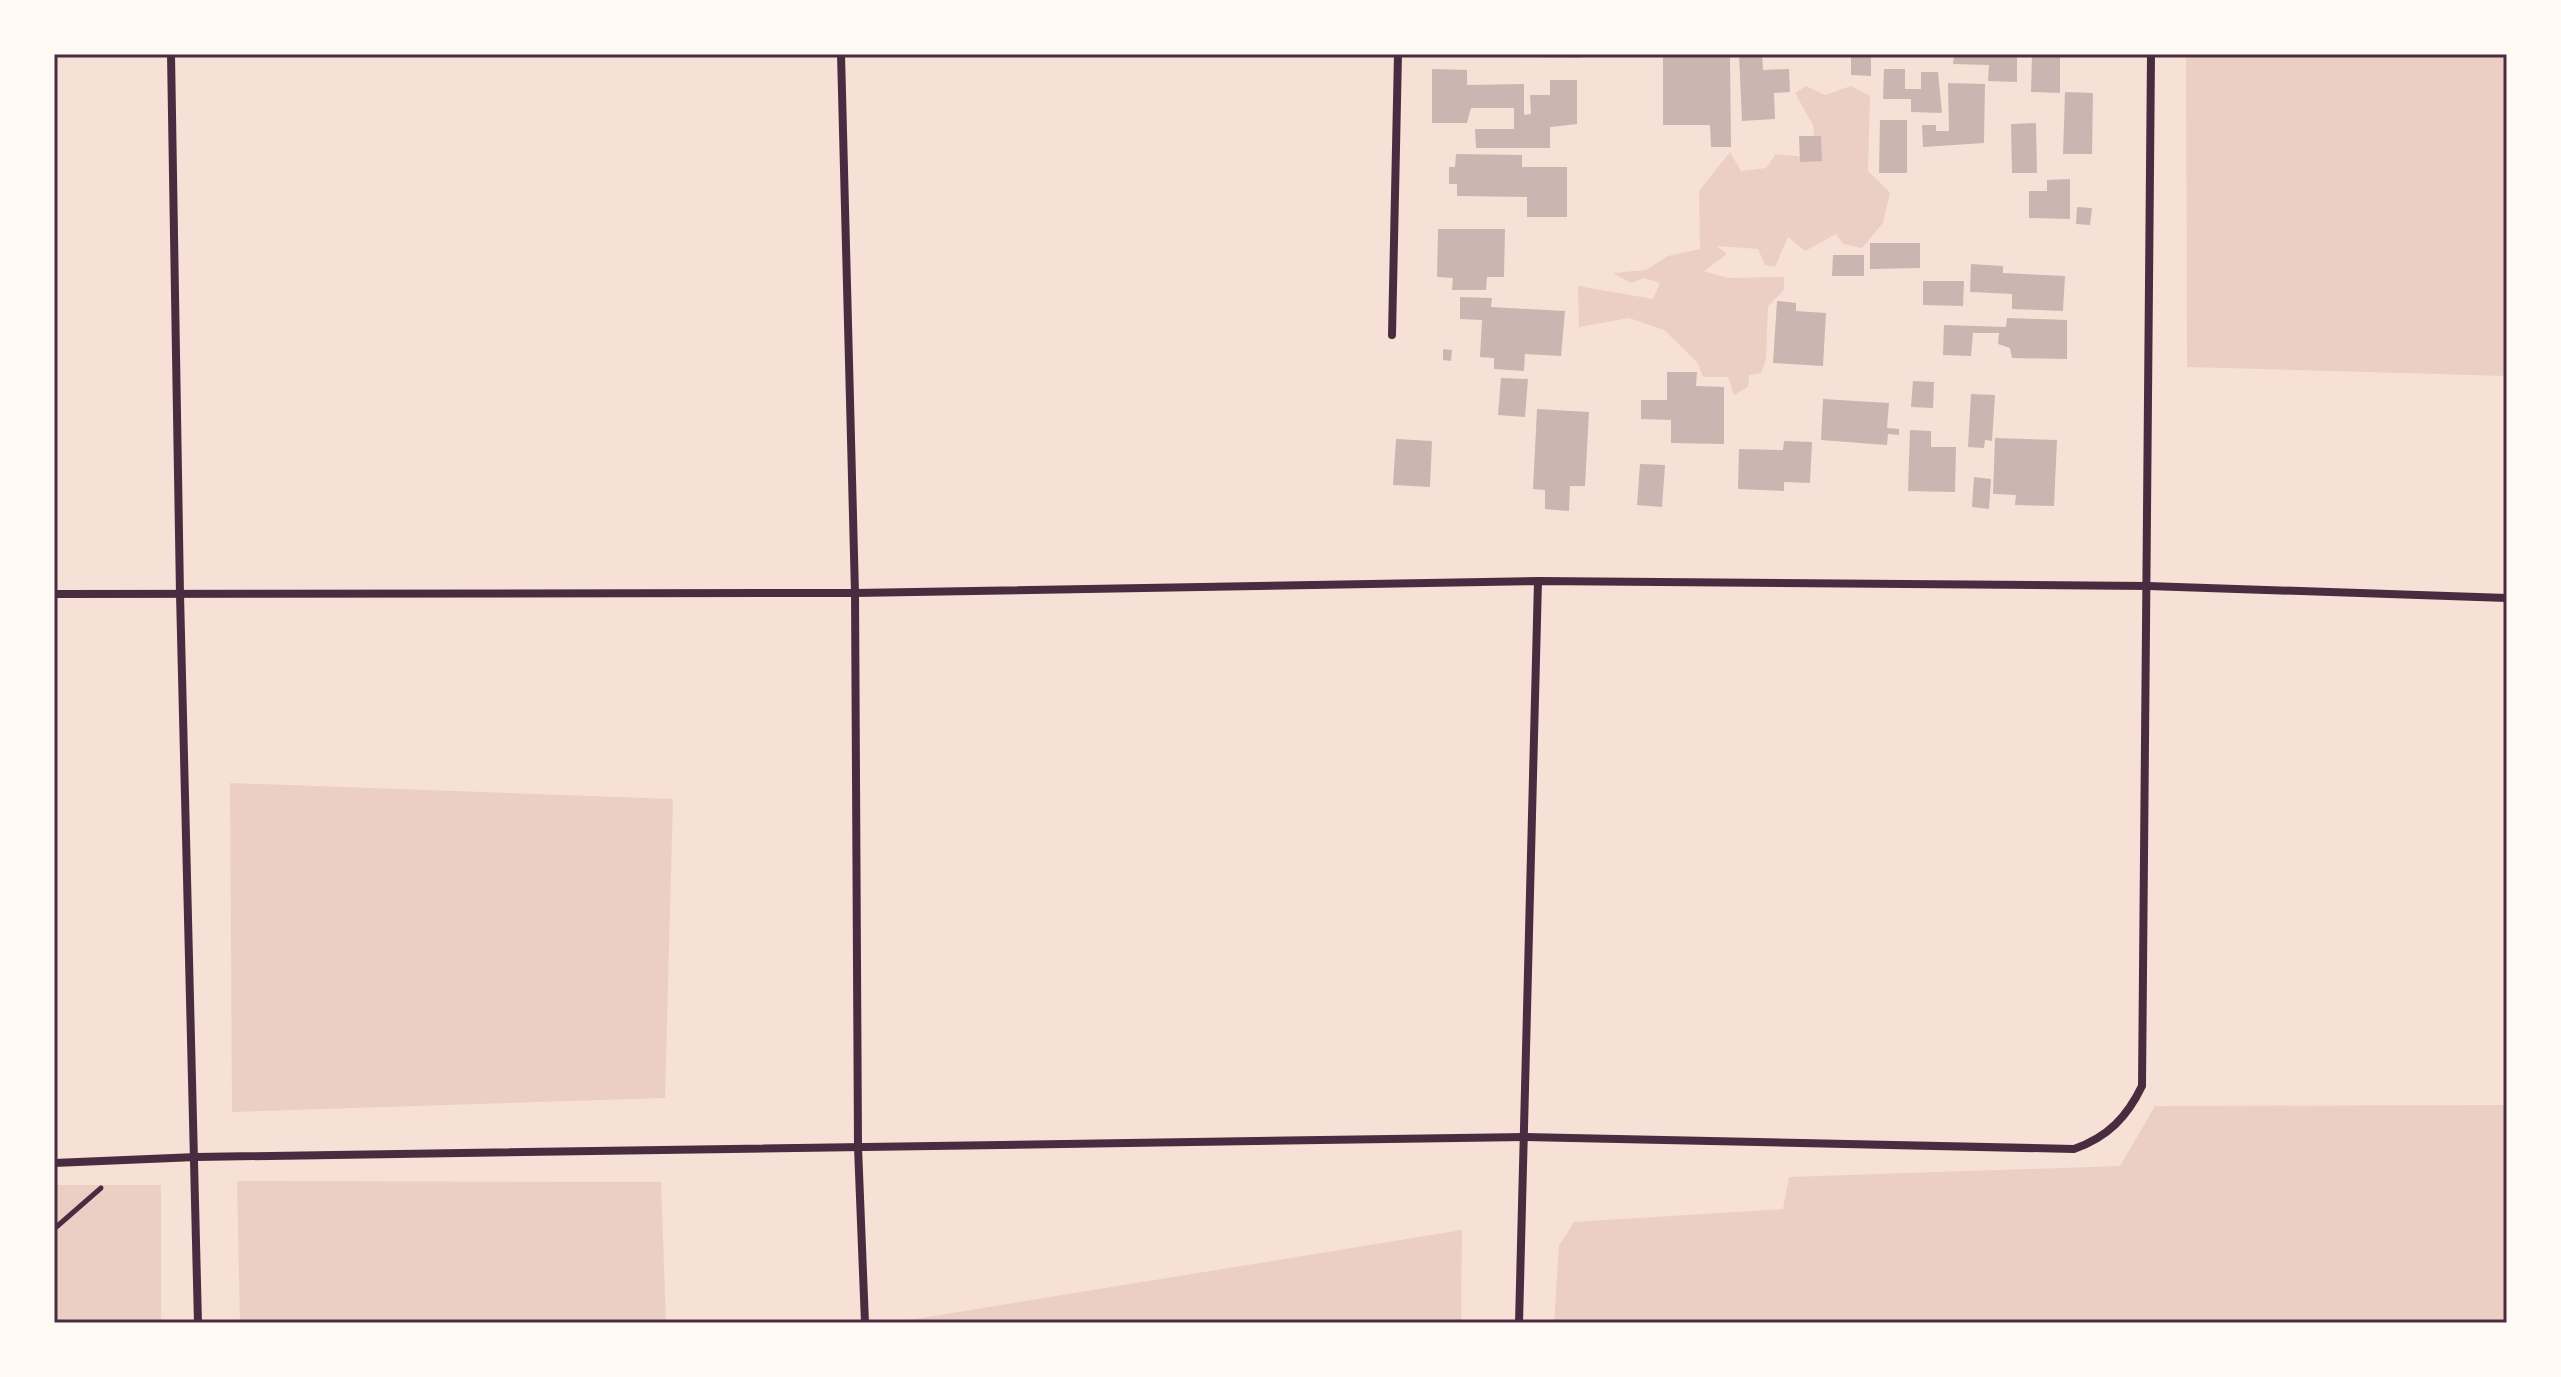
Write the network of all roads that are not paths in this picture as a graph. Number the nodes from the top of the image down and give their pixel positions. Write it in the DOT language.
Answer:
graph roads {
  1 [pos="171,54"];
  2 [pos="841,54"];
  3 [pos="1398,54"];
  4 [pos="2151,54"];
  5 [pos="1392,335"];
  6 [pos="1538,581"];
  7 [pos="2148,586"];
  8 [pos="855,593"];
  9 [pos="54,594"];
  10 [pos="180,594"];
  11 [pos="2507,598"];
  12 [pos="1525,1137"];
  13 [pos="858,1147"];
  14 [pos="196,1157"];
  15 [pos="54,1163"];
  16 [pos="198,1323"];
  17 [pos="865,1323"];
  18 [pos="1519,1323"];
  1 -- 10 [label="street"];
  2 -- 8 [label="street"];
  3 -- 5 [label="street"];
  4 -- 7 [label="street"];
  6 -- 7 [label="street"];
  6 -- 8 [label="street"];
  6 -- 12 [label="street"];
  7 -- 11 [label="street"];
  7 -- 12 [label="street"];
  8 -- 10 [label="street"];
  8 -- 13 [label="street"];
  9 -- 10 [label="street"];
  10 -- 14 [label="street"];
  12 -- 13 [label="street"];
  12 -- 18 [label="street"];
  13 -- 14 [label="street"];
  13 -- 17 [label="street"];
  14 -- 15 [label="street"];
  14 -- 16 [label="street"];
}
